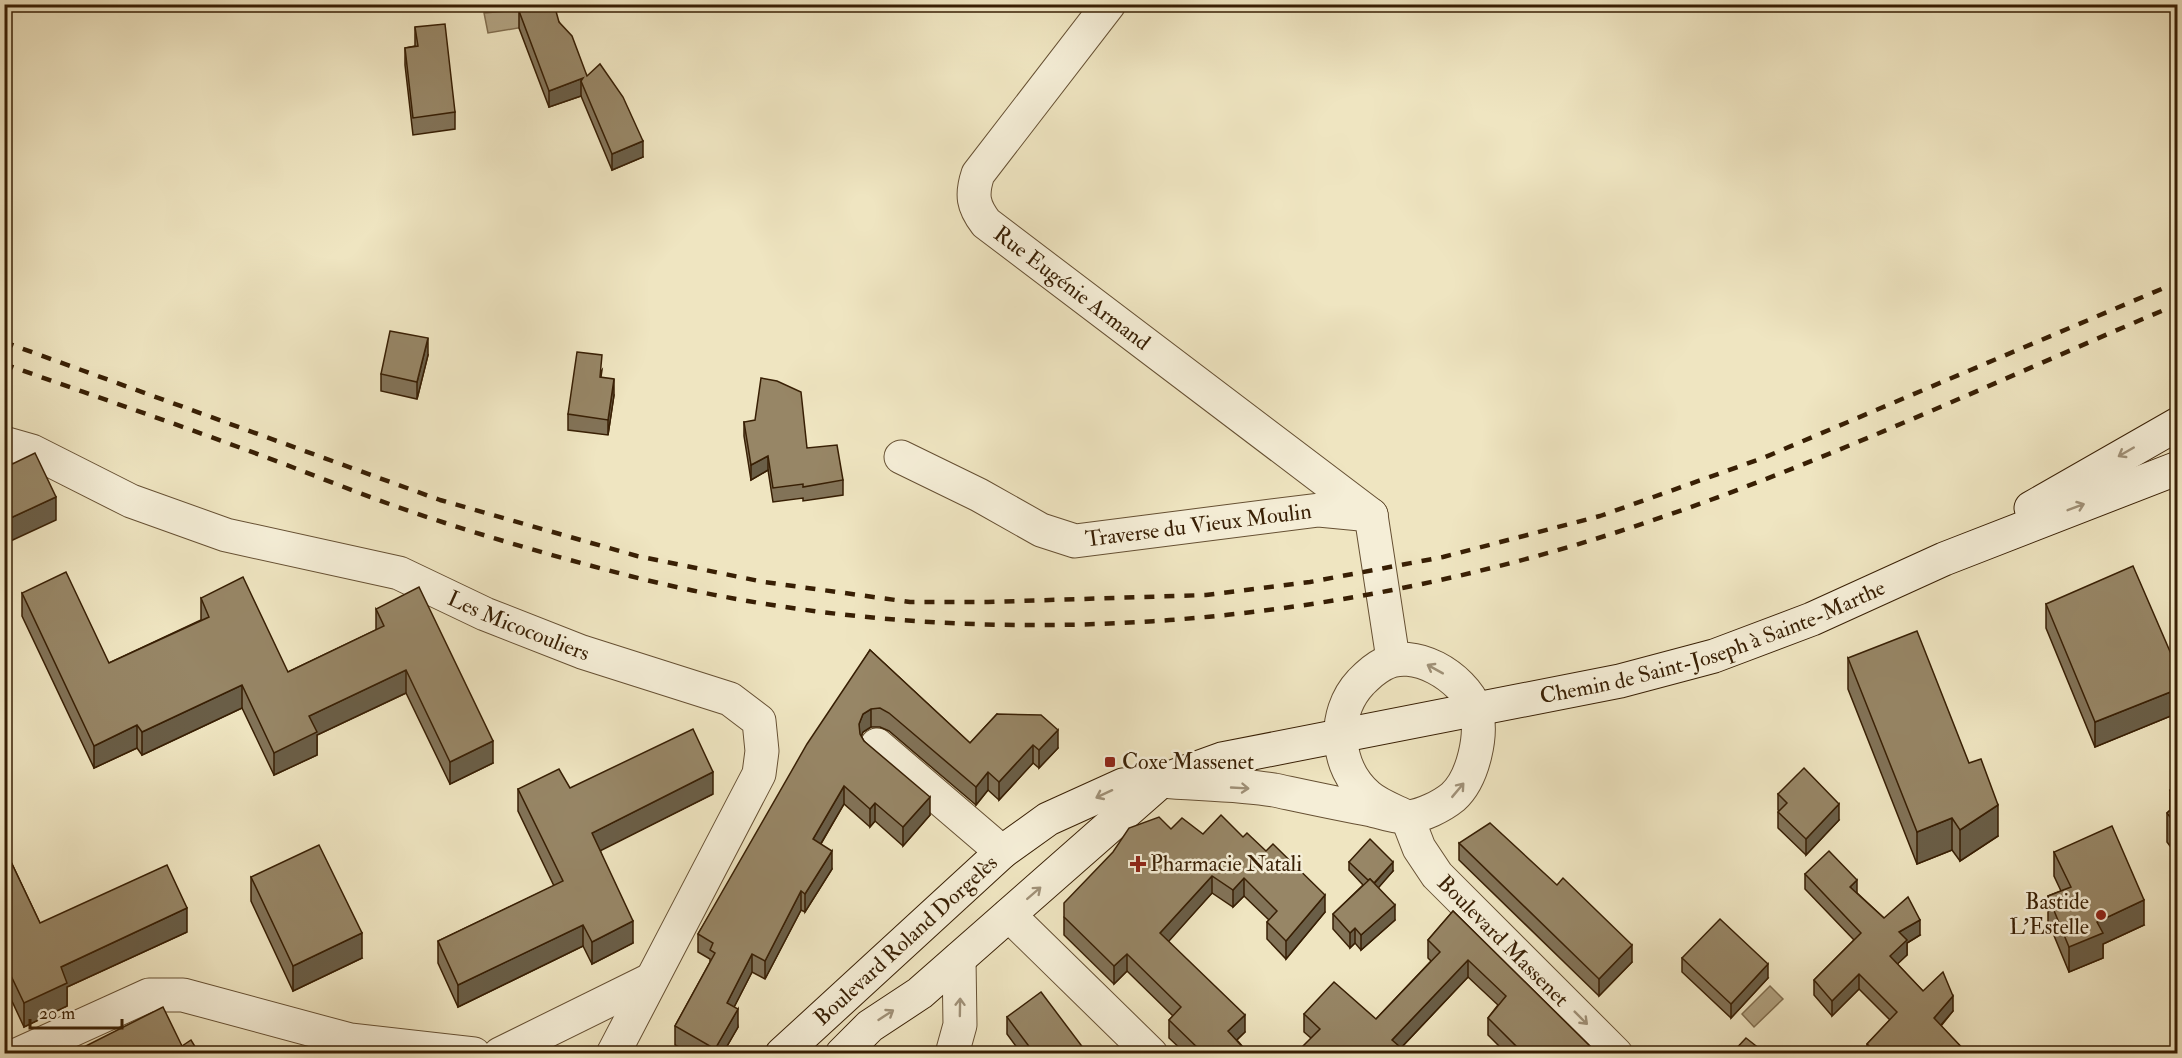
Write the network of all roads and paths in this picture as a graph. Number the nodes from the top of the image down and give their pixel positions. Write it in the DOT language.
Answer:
graph roads {
  1 [pos="1109,4"];
  2 [pos="2178,424"];
  3 [pos="4,443"];
  4 [pos="901,457"];
  5 [pos="2178,468"];
  6 [pos="1371,514"];
  7 [pos="1944,559"];
  8 [pos="1392,658"];
  9 [pos="1475,709"];
  10 [pos="1339,735"];
  11 [pos="877,745"];
  12 [pos="1161,781"];
  13 [pos="1407,817"];
  14 [pos="1002,852"];
  15 [pos="1009,915"];
  16 [pos="958,959"];
  17 [pos="648,981"];
  18 [pos="20,1053"];
  19 [pos="474,1053"];
  20 [pos="500,1053"];
  21 [pos="613,1053"];
  22 [pos="782,1053"];
  23 [pos="842,1053"];
  24 [pos="952,1053"];
  25 [pos="1151,1053"];
  26 [pos="1616,1053"];
  1 -- 6 [label="street, Rue Eugénie Armand"];
  2 -- 7 [label="street, Chemin de Saint-Joseph à Sainte-Marthe, one-way"];
  3 -- 17 [label="street, Les Micocouliers"];
  4 -- 6 [label="street, Traverse du Vieux Moulin"];
  7 -- 5 [label="street, Chemin de Saint-Joseph à Sainte-Marthe, one-way"];
  6 -- 8 [label="street"];
  7 -- 9 [label="street, Chemin de Saint-Joseph à Sainte-Marthe"];
  9 -- 8 [label="street, one-way"];
  8 -- 10 [label="street"];
  9 -- 10 [label="street, Chemin de Saint-Joseph à Sainte-Marthe"];
  13 -- 9 [label="street, Chemin de Saint-Joseph à Sainte-Marthe, one-way"];
  10 -- 12 [label="street, Chemin de Saint-Joseph à Sainte-Marthe"];
  10 -- 13 [label="street"];
  11 -- 14 [label="street"];
  12 -- 13 [label="street, Chemin de Saint-Joseph à Sainte-Marthe, one-way"];
  12 -- 14 [label="street, Chemin de Saint-Joseph à Sainte-Marthe, one-way"];
  15 -- 12 [label="street, Chemin de Saint-Joseph à Sainte-Marthe, one-way"];
  13 -- 26 [label="street, Boulevard Massenet, one-way"];
  14 -- 22 [label="street, Boulevard Roland Dorgelès"];
  15 -- 16 [label="street, Chemin de Saint-Joseph à Sainte-Marthe"];
  15 -- 25 [label="street"];
  23 -- 16 [label="street, Boulevard Roland Dorgelès, one-way"];
  24 -- 16 [label="street, one-way"];
  17 -- 20 [label="street"];
  17 -- 21 [label="street, Les Micocouliers"];
  18 -- 19 [label="street"];
}
